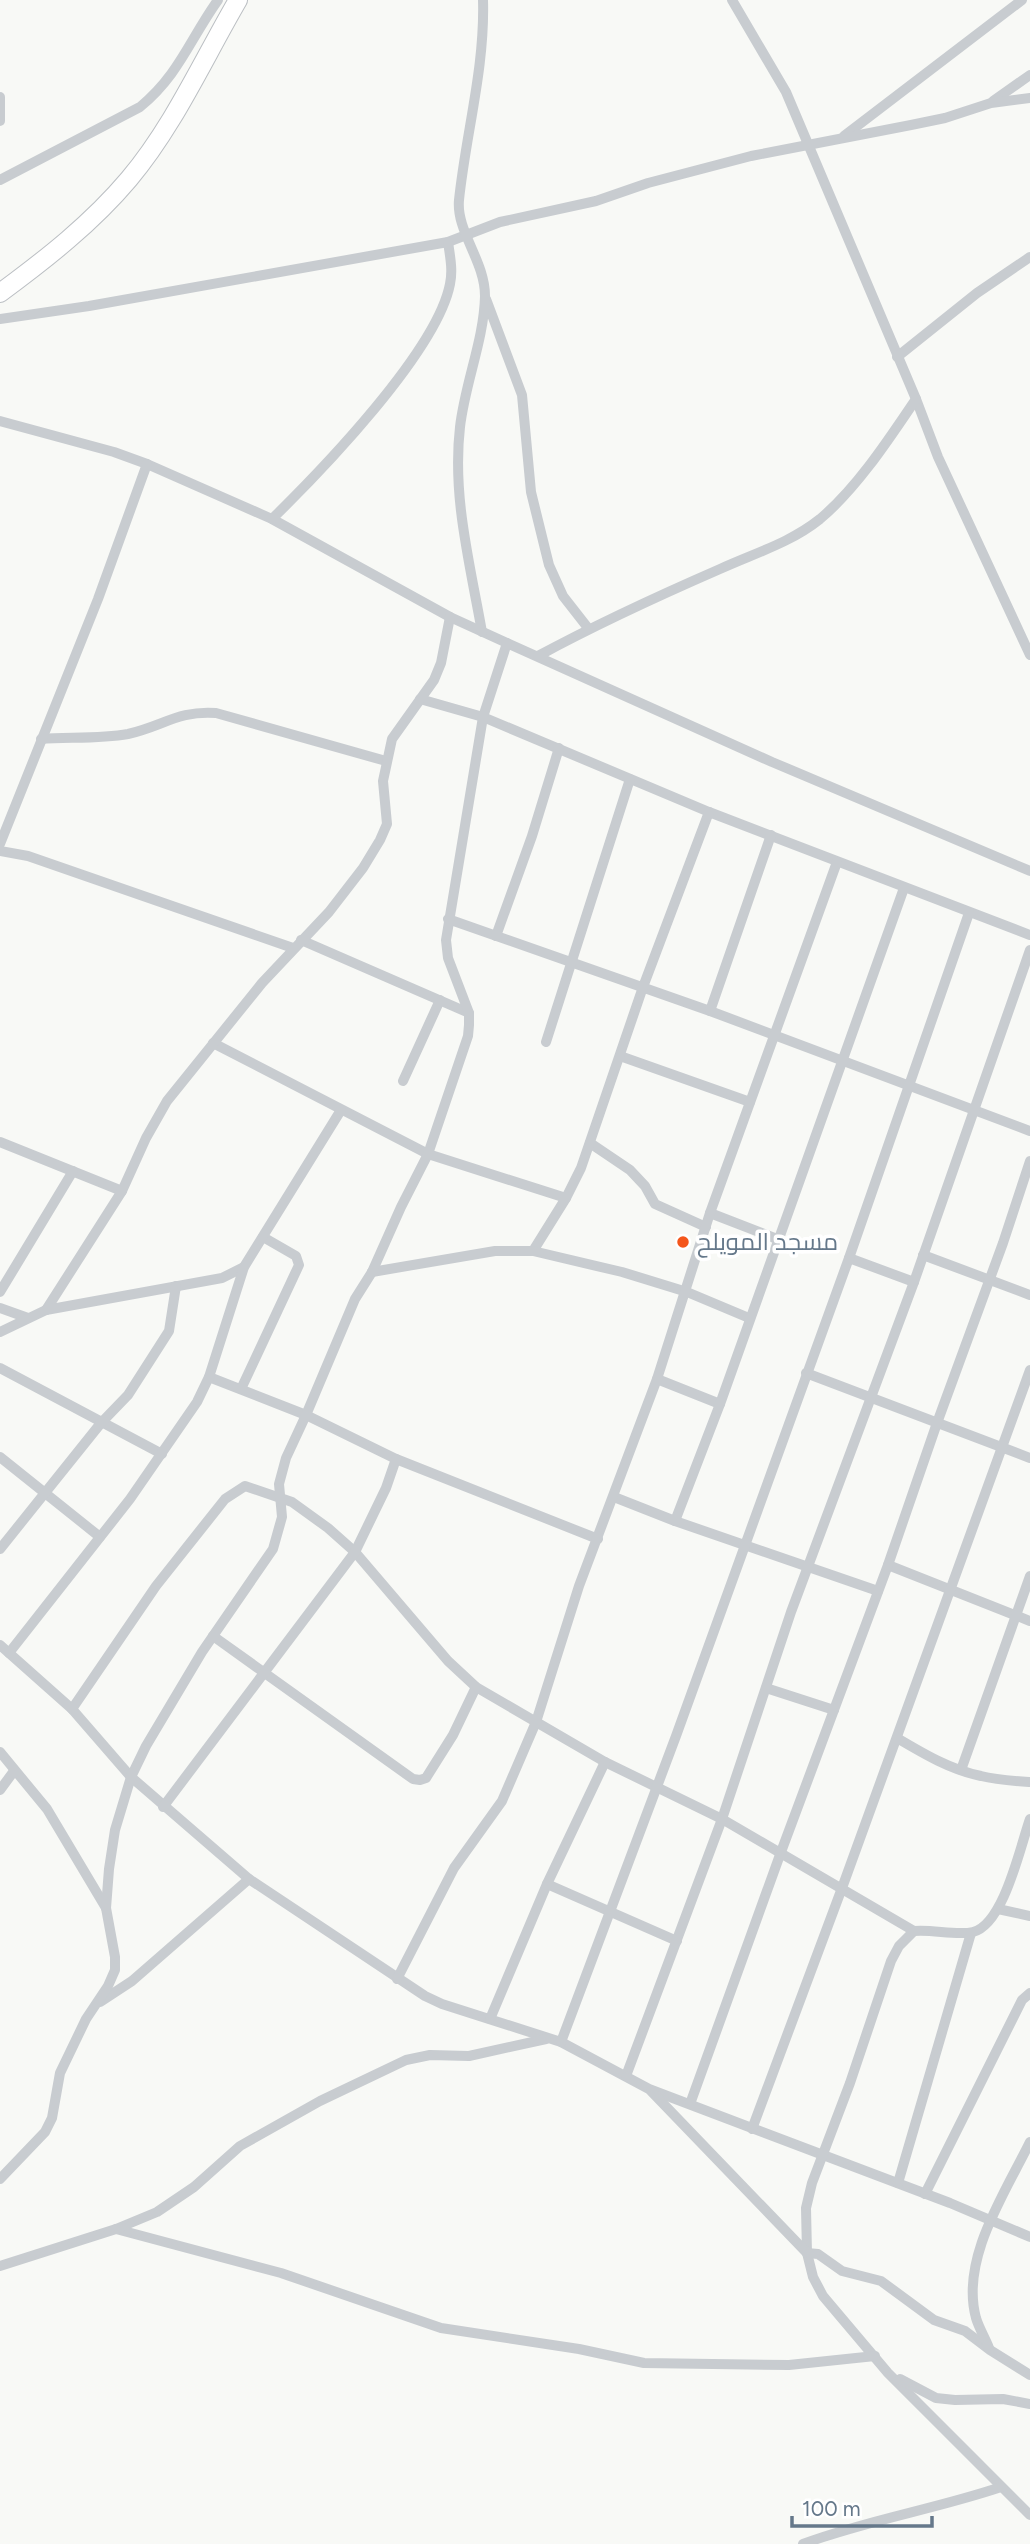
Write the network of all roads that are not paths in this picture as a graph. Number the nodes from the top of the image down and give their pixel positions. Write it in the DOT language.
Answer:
graph roads {
  1 [pos="238,0"];
  2 [pos="483,0"];
  3 [pos="732,0"];
  4 [pos="1023,0"];
  5 [pos="215,1"];
  6 [pos="1030,75"];
  7 [pos="0,97"];
  8 [pos="1030,98"];
  9 [pos="990,103"];
  10 [pos="0,121"];
  11 [pos="841,138"];
  12 [pos="808,144"];
  13 [pos="0,180"];
  14 [pos="468,234"];
  15 [pos="448,242"];
  16 [pos="1030,257"];
  17 [pos="0,293"];
  18 [pos="485,295"];
  19 [pos="0,319"];
  20 [pos="897,357"];
  21 [pos="916,399"];
  22 [pos="0,421"];
  23 [pos="147,464"];
  24 [pos="272,519"];
  25 [pos="450,617"];
  26 [pos="588,628"];
  27 [pos="482,632"];
  28 [pos="507,643"];
  29 [pos="1030,655"];
  30 [pos="538,656"];
  31 [pos="420,699"];
  32 [pos="483,717"];
  33 [pos="41,739"];
  34 [pos="559,748"];
  35 [pos="386,761"];
  36 [pos="630,779"];
  37 [pos="709,812"];
  38 [pos="771,835"];
  39 [pos="0,844"];
  40 [pos="0,850"];
  41 [pos="837,862"];
  42 [pos="1030,871"];
  43 [pos="904,888"];
  44 [pos="969,913"];
  45 [pos="449,919"];
  46 [pos="1030,934"];
  47 [pos="496,936"];
  48 [pos="297,944"];
  49 [pos="1030,950"];
  50 [pos="570,964"];
  51 [pos="643,987"];
  52 [pos="440,1000"];
  53 [pos="710,1011"];
  54 [pos="469,1013"];
  55 [pos="774,1037"];
  56 [pos="546,1042"];
  57 [pos="213,1043"];
  58 [pos="620,1056"];
  59 [pos="842,1061"];
  60 [pos="403,1081"];
  61 [pos="908,1085"];
  62 [pos="750,1102"];
  63 [pos="341,1110"];
  64 [pos="973,1110"];
  65 [pos="1030,1131"];
  66 [pos="0,1142"];
  67 [pos="590,1143"];
  68 [pos="428,1154"];
  69 [pos="1030,1161"];
  70 [pos="73,1171"];
  71 [pos="122,1191"];
  72 [pos="566,1198"];
  73 [pos="710,1213"];
  74 [pos="706,1227"];
  75 [pos="262,1237"];
  76 [pos="777,1239"];
  77 [pos="533,1251"];
  78 [pos="923,1255"];
  79 [pos="849,1258"];
  80 [pos="244,1267"];
  81 [pos="372,1272"];
  82 [pos="990,1280"];
  83 [pos="914,1282"];
  84 [pos="176,1286"];
  85 [pos="0,1292"];
  86 [pos="687,1292"];
  87 [pos="1030,1295"];
  88 [pos="0,1308"];
  89 [pos="46,1310"];
  90 [pos="28,1318"];
  91 [pos="749,1318"];
  92 [pos="0,1332"];
  93 [pos="0,1368"];
  94 [pos="1030,1370"];
  95 [pos="806,1373"];
  96 [pos="209,1377"];
  97 [pos="657,1379"];
  98 [pos="241,1389"];
  99 [pos="870,1399"];
  100 [pos="720,1404"];
  101 [pos="306,1415"];
  102 [pos="101,1423"];
  103 [pos="937,1423"];
  104 [pos="1002,1446"];
  105 [pos="162,1454"];
  106 [pos="0,1457"];
  107 [pos="1030,1458"];
  108 [pos="396,1459"];
  109 [pos="44,1493"];
  110 [pos="280,1497"];
  111 [pos="614,1497"];
  112 [pos="675,1521"];
  113 [pos="100,1537"];
  114 [pos="598,1539"];
  115 [pos="746,1543"];
  116 [pos="0,1549"];
  117 [pos="355,1552"];
  118 [pos="888,1565"];
  119 [pos="810,1567"];
  120 [pos="1030,1576"];
  121 [pos="951,1590"];
  122 [pos="877,1591"];
  123 [pos="1016,1615"];
  124 [pos="1030,1621"];
  125 [pos="213,1636"];
  126 [pos="0,1645"];
  127 [pos="9,1653"];
  128 [pos="265,1672"];
  129 [pos="475,1687"];
  130 [pos="766,1688"];
  131 [pos="72,1709"];
  132 [pos="834,1710"];
  133 [pos="536,1722"];
  134 [pos="897,1738"];
  135 [pos="0,1752"];
  136 [pos="605,1762"];
  137 [pos="961,1770"];
  138 [pos="14,1772"];
  139 [pos="131,1777"];
  140 [pos="1030,1782"];
  141 [pos="656,1788"];
  142 [pos="0,1790"];
  143 [pos="163,1807"];
  144 [pos="722,1819"];
  145 [pos="1030,1819"];
  146 [pos="781,1852"];
  147 [pos="249,1879"];
  148 [pos="547,1884"];
  149 [pos="842,1888"];
  150 [pos="106,1908"];
  151 [pos="998,1909"];
  152 [pos="610,1912"];
  153 [pos="1030,1916"];
  154 [pos="914,1931"];
  155 [pos="971,1933"];
  156 [pos="677,1941"];
  157 [pos="397,1979"];
  158 [pos="1030,1993"];
  159 [pos="94,2006"];
  160 [pos="490,2019"];
  161 [pos="548,2039"];
  162 [pos="561,2042"];
  163 [pos="626,2076"];
  164 [pos="649,2089"];
  165 [pos="690,2104"];
  166 [pos="752,2129"];
  167 [pos="1030,2142"];
  168 [pos="822,2154"];
  169 [pos="0,2179"];
  170 [pos="898,2183"];
  171 [pos="925,2194"];
  172 [pos="991,2221"];
  173 [pos="116,2229"];
  174 [pos="1030,2237"];
  175 [pos="807,2253"];
  176 [pos="0,2266"];
  177 [pos="990,2350"];
  178 [pos="875,2356"];
  179 [pos="888,2373"];
  180 [pos="1030,2375"];
  181 [pos="1030,2404"];
  182 [pos="1001,2487"];
  183 [pos="1030,2515"];
  184 [pos="803,2544"];
  1 -- 17 [label="main road"];
  2 -- 14 [label="street"];
  3 -- 12 [label="street"];
  4 -- 11 [label="street"];
  5 -- 13 [label="street"];
  6 -- 9 [label="street"];
  7 -- 10 [label="street"];
  8 -- 9 [label="street"];
  9 -- 11 [label="street"];
  11 -- 12 [label="street"];
  12 -- 14 [label="street"];
  12 -- 20 [label="street"];
  14 -- 15 [label="street"];
  14 -- 18 [label="street"];
  15 -- 19 [label="street"];
  15 -- 24 [label="street"];
  16 -- 20 [label="street"];
  18 -- 26 [label="street"];
  18 -- 27 [label="street"];
  20 -- 21 [label="street"];
  21 -- 26 [label="street"];
  21 -- 29 [label="street"];
  22 -- 23 [label="street"];
  23 -- 24 [label="street"];
  23 -- 33 [label="street"];
  24 -- 25 [label="street"];
  25 -- 27 [label="street"];
  25 -- 31 [label="street"];
  26 -- 30 [label="street"];
  27 -- 28 [label="street"];
  28 -- 30 [label="street"];
  28 -- 32 [label="street"];
  30 -- 42 [label="street"];
  31 -- 32 [label="street"];
  31 -- 35 [label="street"];
  32 -- 34 [label="street"];
  32 -- 45 [label="street"];
  33 -- 35 [label="street"];
  33 -- 39 [label="street"];
  34 -- 36 [label="street"];
  34 -- 47 [label="street"];
  35 -- 48 [label="street"];
  36 -- 37 [label="street"];
  36 -- 50 [label="street"];
  37 -- 38 [label="street"];
  37 -- 51 [label="street"];
  38 -- 41 [label="street"];
  38 -- 53 [label="street"];
  40 -- 48 [label="street"];
  41 -- 43 [label="street"];
  41 -- 55 [label="street"];
  43 -- 44 [label="street"];
  43 -- 59 [label="street"];
  44 -- 46 [label="street"];
  44 -- 61 [label="street"];
  45 -- 47 [label="street"];
  45 -- 54 [label="street"];
  47 -- 50 [label="street"];
  48 -- 52 [label="street"];
  48 -- 57 [label="street"];
  49 -- 64 [label="street"];
  50 -- 51 [label="street"];
  50 -- 56 [label="street"];
  51 -- 53 [label="street"];
  51 -- 58 [label="street"];
  52 -- 54 [label="street"];
  52 -- 60 [label="street"];
  53 -- 55 [label="street"];
  54 -- 68 [label="street"];
  55 -- 59 [label="street"];
  55 -- 62 [label="street"];
  57 -- 63 [label="street"];
  57 -- 71 [label="street"];
  58 -- 62 [label="street"];
  58 -- 67 [label="street"];
  59 -- 61 [label="street"];
  59 -- 76 [label="street"];
  61 -- 64 [label="street"];
  61 -- 79 [label="street"];
  62 -- 73 [label="street"];
  63 -- 68 [label="street"];
  63 -- 75 [label="street"];
  64 -- 65 [label="street"];
  64 -- 78 [label="street"];
  66 -- 70 [label="street"];
  67 -- 72 [label="street"];
  67 -- 74 [label="street"];
  68 -- 72 [label="street"];
  68 -- 81 [label="street"];
  69 -- 82 [label="street"];
  70 -- 71 [label="street"];
  70 -- 85 [label="street"];
  71 -- 89 [label="street"];
  72 -- 77 [label="street"];
  73 -- 74 [label="street"];
  73 -- 76 [label="street"];
  74 -- 86 [label="street"];
  75 -- 80 [label="street"];
  75 -- 98 [label="street"];
  76 -- 91 [label="street"];
  77 -- 81 [label="street"];
  77 -- 86 [label="street"];
  78 -- 82 [label="street"];
  78 -- 83 [label="street"];
  79 -- 83 [label="street"];
  79 -- 95 [label="street"];
  80 -- 84 [label="street"];
  80 -- 96 [label="street"];
  81 -- 101 [label="street"];
  82 -- 87 [label="street"];
  82 -- 103 [label="street"];
  83 -- 99 [label="street"];
  84 -- 89 [label="street"];
  84 -- 102 [label="street"];
  86 -- 91 [label="street"];
  86 -- 97 [label="street"];
  88 -- 90 [label="street"];
  89 -- 90 [label="street"];
  90 -- 92 [label="street"];
  91 -- 100 [label="street"];
  93 -- 102 [label="street"];
  94 -- 104 [label="street"];
  95 -- 99 [label="street"];
  95 -- 115 [label="street"];
  96 -- 98 [label="street"];
  96 -- 105 [label="street"];
  97 -- 100 [label="street"];
  97 -- 111 [label="street"];
  98 -- 101 [label="street"];
  99 -- 103 [label="street"];
  99 -- 119 [label="street"];
  100 -- 112 [label="street"];
  101 -- 108 [label="street"];
  101 -- 110 [label="street"];
  102 -- 105 [label="street"];
  102 -- 109 [label="street"];
  103 -- 104 [label="street"];
  103 -- 118 [label="street"];
  104 -- 107 [label="street"];
  104 -- 121 [label="street"];
  105 -- 113 [label="street"];
  106 -- 109 [label="street"];
  108 -- 114 [label="street"];
  108 -- 117 [label="street"];
  109 -- 113 [label="street"];
  109 -- 116 [label="street"];
  110 -- 117 [label="street"];
  110 -- 125 [label="street"];
  110 -- 131 [label="street"];
  111 -- 112 [label="street"];
  111 -- 114 [label="street"];
  112 -- 115 [label="street"];
  113 -- 127 [label="street"];
  114 -- 133 [label="street"];
  115 -- 119 [label="street"];
  115 -- 141 [label="street"];
  117 -- 128 [label="street"];
  117 -- 129 [label="street"];
  118 -- 121 [label="street"];
  118 -- 122 [label="street"];
  119 -- 122 [label="street"];
  119 -- 130 [label="street"];
  120 -- 123 [label="street"];
  121 -- 123 [label="street"];
  121 -- 134 [label="street"];
  122 -- 132 [label="street"];
  123 -- 124 [label="street"];
  123 -- 137 [label="street"];
  125 -- 128 [label="street"];
  125 -- 139 [label="street"];
  126 -- 127 [label="street"];
  127 -- 131 [label="street"];
  128 -- 129 [label="street"];
  128 -- 143 [label="street"];
  129 -- 133 [label="street"];
  130 -- 132 [label="street"];
  130 -- 144 [label="street"];
  131 -- 139 [label="street"];
  132 -- 146 [label="street"];
  133 -- 136 [label="street"];
  133 -- 157 [label="street"];
  134 -- 137 [label="street"];
  134 -- 149 [label="street"];
  135 -- 138 [label="street"];
  136 -- 141 [label="street"];
  136 -- 148 [label="street"];
  137 -- 140 [label="street"];
  138 -- 142 [label="street"];
  138 -- 150 [label="street"];
  139 -- 143 [label="street"];
  139 -- 150 [label="street"];
  141 -- 144 [label="street"];
  141 -- 152 [label="street"];
  143 -- 147 [label="street"];
  144 -- 146 [label="street"];
  144 -- 156 [label="street"];
  145 -- 151 [label="street"];
  146 -- 149 [label="street"];
  146 -- 165 [label="street"];
  147 -- 157 [label="street"];
  147 -- 159 [label="street"];
  148 -- 152 [label="street"];
  148 -- 160 [label="street"];
  149 -- 154 [label="street"];
  149 -- 166 [label="street"];
  150 -- 159 [label="street"];
  151 -- 153 [label="street"];
  151 -- 155 [label="street"];
  152 -- 156 [label="street"];
  152 -- 162 [label="street"];
  154 -- 155 [label="street"];
  154 -- 168 [label="street"];
  155 -- 170 [label="street"];
  156 -- 163 [label="street"];
  157 -- 160 [label="street"];
  158 -- 171 [label="street"];
  159 -- 169 [label="street"];
  160 -- 161 [label="street"];
  161 -- 162 [label="street"];
  161 -- 173 [label="street"];
  162 -- 163 [label="street"];
  163 -- 164 [label="street"];
  164 -- 165 [label="street"];
  164 -- 175 [label="street"];
  165 -- 166 [label="street"];
  166 -- 168 [label="street"];
  167 -- 172 [label="street"];
  168 -- 170 [label="street"];
  168 -- 175 [label="street"];
  170 -- 171 [label="street"];
  171 -- 172 [label="street"];
  172 -- 174 [label="street"];
  172 -- 177 [label="street"];
  173 -- 176 [label="street"];
  173 -- 178 [label="street"];
  175 -- 177 [label="street"];
  175 -- 178 [label="street"];
  177 -- 180 [label="street"];
  178 -- 179 [label="street"];
  179 -- 181 [label="street"];
  179 -- 182 [label="street"];
  182 -- 183 [label="street"];
  182 -- 184 [label="street"];
}
